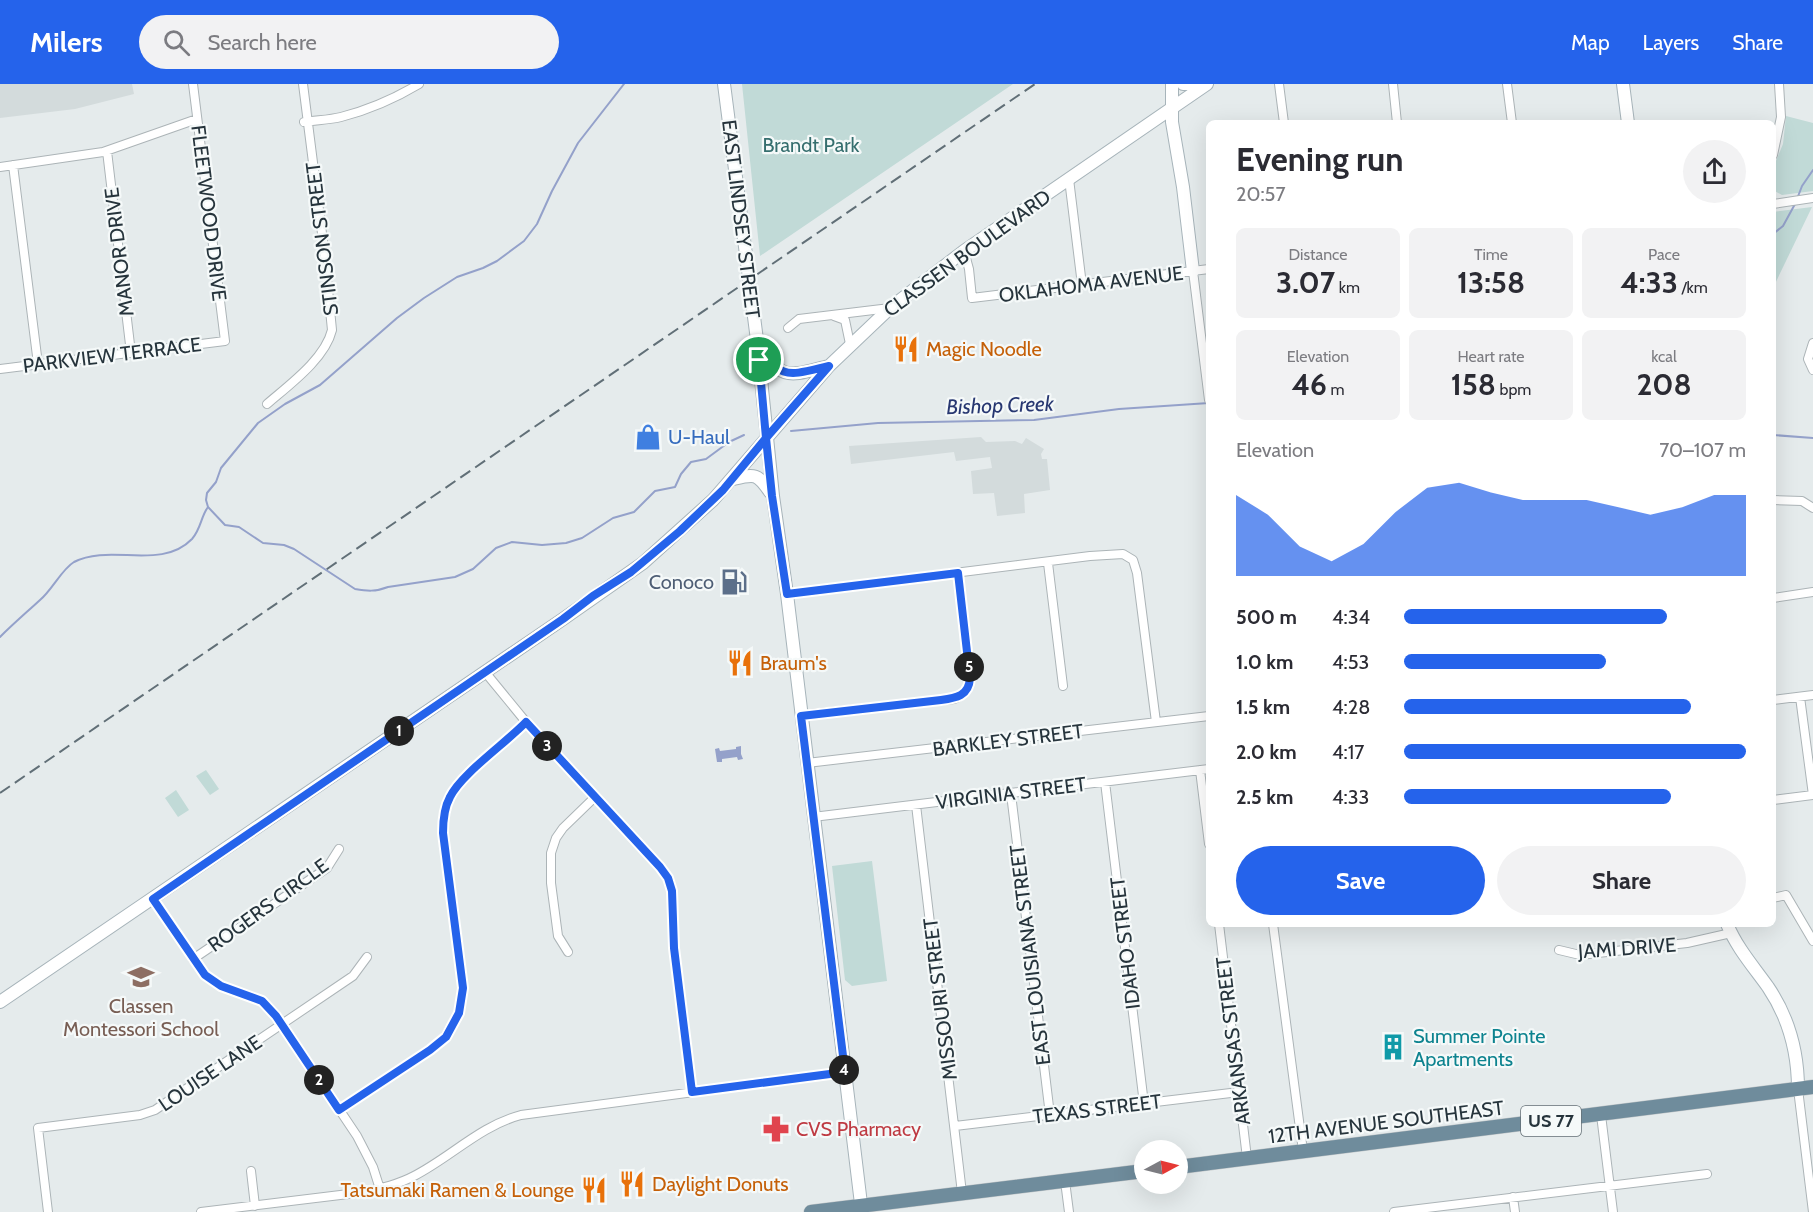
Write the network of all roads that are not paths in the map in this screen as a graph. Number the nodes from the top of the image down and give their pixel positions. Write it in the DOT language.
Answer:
graph roads {
  1 [pos="193,84"];
  2 [pos="303,84"];
  3 [pos="419,84"];
  4 [pos="724,84"];
  5 [pos="1172,84"];
  6 [pos="1184,84"];
  7 [pos="1197,84"];
  8 [pos="1207,84"];
  9 [pos="1279,84"];
  10 [pos="1393,84"];
  11 [pos="1507,84"];
  12 [pos="1623,84"];
  13 [pos="1779,84"];
  14 [pos="1172,107"];
  15 [pos="197,119"];
  16 [pos="1284,120"];
  17 [pos="1397,120"];
  18 [pos="1512,120"];
  19 [pos="1628,120"];
  20 [pos="305,122"];
  21 [pos="1149,123"];
  22 [pos="1174,136"];
  23 [pos="1776,141"];
  24 [pos="106,151"];
  25 [pos="13,165"];
  26 [pos="0,166"];
  27 [pos="1069,178"];
  28 [pos="1810,198"];
  29 [pos="1776,204"];
  30 [pos="964,251"];
  31 [pos="1206,269"];
  32 [pos="1193,271"];
  33 [pos="1082,285"];
  34 [pos="890,308"];
  35 [pos="831,315"];
  36 [pos="788,328"];
  37 [pos="757,340"];
  38 [pos="225,341"];
  39 [pos="1813,343"];
  40 [pos="850,344"];
  41 [pos="131,353"];
  42 [pos="38,364"];
  43 [pos="829,366"];
  44 [pos="0,369"];
  45 [pos="1813,370"];
  46 [pos="1206,379"];
  47 [pos="267,404"];
  48 [pos="766,438"];
  49 [pos="733,479"];
  50 [pos="772,496"];
  51 [pos="1776,500"];
  52 [pos="1813,508"];
  53 [pos="1048,563"];
  54 [pos="958,573"];
  55 [pos="1813,592"];
  56 [pos="787,594"];
  57 [pos="1776,598"];
  58 [pos="485,672"];
  59 [pos="1063,686"];
  60 [pos="1813,695"];
  61 [pos="1800,697"];
  62 [pos="1776,700"];
  63 [pos="801,716"];
  64 [pos="1206,716"];
  65 [pos="526,722"];
  66 [pos="1156,722"];
  67 [pos="807,764"];
  68 [pos="1204,770"];
  69 [pos="1105,782"];
  70 [pos="1011,794"];
  71 [pos="1813,795"];
  72 [pos="595,797"];
  73 [pos="1206,800"];
  74 [pos="1776,800"];
  75 [pos="916,805"];
  76 [pos="813,817"];
  77 [pos="339,849"];
  78 [pos="1776,897"];
  79 [pos="153,899"];
  80 [pos="1219,927"];
  81 [pos="1273,927"];
  82 [pos="1729,928"];
  83 [pos="1813,941"];
  84 [pos="1559,950"];
  85 [pos="568,952"];
  86 [pos="367,957"];
  87 [pos="193,958"];
  88 [pos="0,1002"];
  89 [pos="283,1024"];
  90 [pos="845,1072"];
  91 [pos="1813,1087"];
  92 [pos="1798,1089"];
  93 [pos="692,1092"];
  94 [pos="1239,1092"];
  95 [pos="1144,1104"];
  96 [pos="339,1110"];
  97 [pos="1601,1115"];
  98 [pos="1050,1116"];
  99 [pos="955,1126"];
  100 [pos="1303,1151"];
  101 [pos="1247,1158"];
  102 [pos="1188,1166"];
  103 [pos="251,1170"];
  104 [pos="1134,1172"];
  105 [pos="1707,1174"];
  106 [pos="1065,1181"];
  107 [pos="1610,1185"];
  108 [pos="380,1189"];
  109 [pos="962,1194"];
  110 [pos="1513,1197"];
  111 [pos="255,1206"];
  112 [pos="861,1209"];
  113 [pos="1417,1211"];
  114 [pos="48,1212"];
  115 [pos="201,1212"];
  116 [pos="811,1212"];
  117 [pos="1069,1212"];
  118 [pos="1394,1212"];
  119 [pos="1515,1212"];
  120 [pos="1613,1212"];
  121 [pos="1813,1212"];
  1 -- 15 [label="street, FLEETWOOD DRIVE"];
  2 -- 20 [label="street, STINSON STREET"];
  3 -- 20 [label="street"];
  4 -- 37 [label="street, EAST LINDSEY STREET"];
  5 -- 14 [label="street"];
  6 -- 7 [label="street"];
  8 -- 14 [label="street, CLASSEN BOULEVARD"];
  9 -- 16 [label="street"];
  10 -- 17 [label="street"];
  11 -- 18 [label="street"];
  12 -- 19 [label="street"];
  13 -- 23 [label="street"];
  14 -- 21 [label="street, CLASSEN BOULEVARD"];
  14 -- 22 [label="street"];
  15 -- 24 [label="street"];
  15 -- 38 [label="street, FLEETWOOD DRIVE"];
  20 -- 47 [label="street, STINSON STREET"];
  21 -- 22 [label="street"];
  21 -- 27 [label="street, CLASSEN BOULEVARD"];
  22 -- 32 [label="street"];
  24 -- 25 [label="street"];
  24 -- 41 [label="street, MANOR DRIVE"];
  25 -- 26 [label="street"];
  25 -- 42 [label="street"];
  27 -- 30 [label="street, CLASSEN BOULEVARD"];
  27 -- 33 [label="street"];
  28 -- 29 [label="street"];
  30 -- 33 [label="street, OKLAHOMA AVENUE"];
  30 -- 34 [label="street, CLASSEN BOULEVARD"];
  31 -- 32 [label="street, OKLAHOMA AVENUE"];
  32 -- 33 [label="street, OKLAHOMA AVENUE"];
  32 -- 46 [label="street"];
  34 -- 35 [label="street"];
  34 -- 40 [label="street, CLASSEN BOULEVARD"];
  35 -- 36 [label="street"];
  35 -- 40 [label="street"];
  37 -- 43 [label="street"];
  37 -- 48 [label="street, EAST LINDSEY STREET"];
  38 -- 41 [label="street, PARKVIEW TERRACE"];
  39 -- 45 [label="street"];
  40 -- 43 [label="street, CLASSEN BOULEVARD"];
  41 -- 42 [label="street, PARKVIEW TERRACE"];
  42 -- 44 [label="street, PARKVIEW TERRACE"];
  43 -- 48 [label="street, CLASSEN BOULEVARD"];
  48 -- 49 [label="street, CLASSEN BOULEVARD"];
  48 -- 50 [label="street, EAST LINDSEY STREET"];
  49 -- 50 [label="street"];
  49 -- 58 [label="street, CLASSEN BOULEVARD"];
  50 -- 56 [label="street, EAST LINDSEY STREET"];
  51 -- 52 [label="street"];
  53 -- 54 [label="street"];
  53 -- 59 [label="street"];
  53 -- 66 [label="street"];
  54 -- 56 [label="street"];
  54 -- 63 [label="street"];
  55 -- 57 [label="street"];
  56 -- 63 [label="street, EAST LINDSEY STREET"];
  58 -- 65 [label="street"];
  58 -- 79 [label="street, CLASSEN BOULEVARD"];
  60 -- 61 [label="street"];
  61 -- 62 [label="street"];
  61 -- 71 [label="street"];
  63 -- 67 [label="street, EAST LINDSEY STREET"];
  64 -- 66 [label="street, BARKLEY STREET"];
  65 -- 72 [label="street"];
  65 -- 96 [label="street"];
  66 -- 67 [label="street, BARKLEY STREET"];
  67 -- 76 [label="street, EAST LINDSEY STREET"];
  68 -- 69 [label="street, VIRGINIA STREET"];
  68 -- 73 [label="street"];
  69 -- 70 [label="street, VIRGINIA STREET"];
  69 -- 95 [label="street, IDAHO STREET"];
  70 -- 75 [label="street, VIRGINIA STREET"];
  70 -- 98 [label="street, EAST LOUISIANA STREET"];
  71 -- 74 [label="street"];
  72 -- 85 [label="street"];
  72 -- 93 [label="street"];
  75 -- 76 [label="street, VIRGINIA STREET"];
  75 -- 99 [label="street, MISSOURI STREET"];
  76 -- 90 [label="street, EAST LINDSEY STREET"];
  77 -- 87 [label="street, ROGERS CIRCLE"];
  78 -- 83 [label="street"];
  79 -- 87 [label="street"];
  79 -- 88 [label="street, CLASSEN BOULEVARD"];
  80 -- 94 [label="street, ARKANSAS STREET"];
  81 -- 100 [label="street"];
  82 -- 84 [label="street, JAMI DRIVE"];
  82 -- 92 [label="street"];
  86 -- 89 [label="street, LOUISE LANE"];
  87 -- 89 [label="street"];
  89 -- 96 [label="street"];
  89 -- 114 [label="street, LOUISE LANE"];
  90 -- 93 [label="street"];
  90 -- 112 [label="street, EAST LINDSEY STREET"];
  91 -- 92 [label="main road, 12TH AVENUE SOUTHEAST / US 77"];
  92 -- 97 [label="main road, 12TH AVENUE SOUTHEAST / US 77"];
  92 -- 121 [label="street"];
  93 -- 108 [label="street"];
  94 -- 95 [label="street, TEXAS STREET"];
  94 -- 101 [label="street, ARKANSAS STREET"];
  95 -- 98 [label="street, TEXAS STREET"];
  96 -- 108 [label="street"];
  97 -- 100 [label="main road, 12TH AVENUE SOUTHEAST / US 77"];
  97 -- 107 [label="street"];
  98 -- 99 [label="street, TEXAS STREET"];
  99 -- 109 [label="street, MISSOURI STREET"];
  100 -- 101 [label="main road, 12TH AVENUE SOUTHEAST / US 77"];
  101 -- 102 [label="main road, 12TH AVENUE SOUTHEAST / US 77"];
  103 -- 111 [label="street"];
  104 -- 106 [label="main road"];
  105 -- 107 [label="street"];
  106 -- 109 [label="main road"];
  106 -- 117 [label="street"];
  107 -- 110 [label="street"];
  107 -- 120 [label="street"];
  108 -- 111 [label="street"];
  109 -- 112 [label="main road"];
  110 -- 113 [label="street"];
  110 -- 119 [label="street"];
  111 -- 115 [label="street"];
  112 -- 116 [label="main road"];
  113 -- 118 [label="street"];
}
